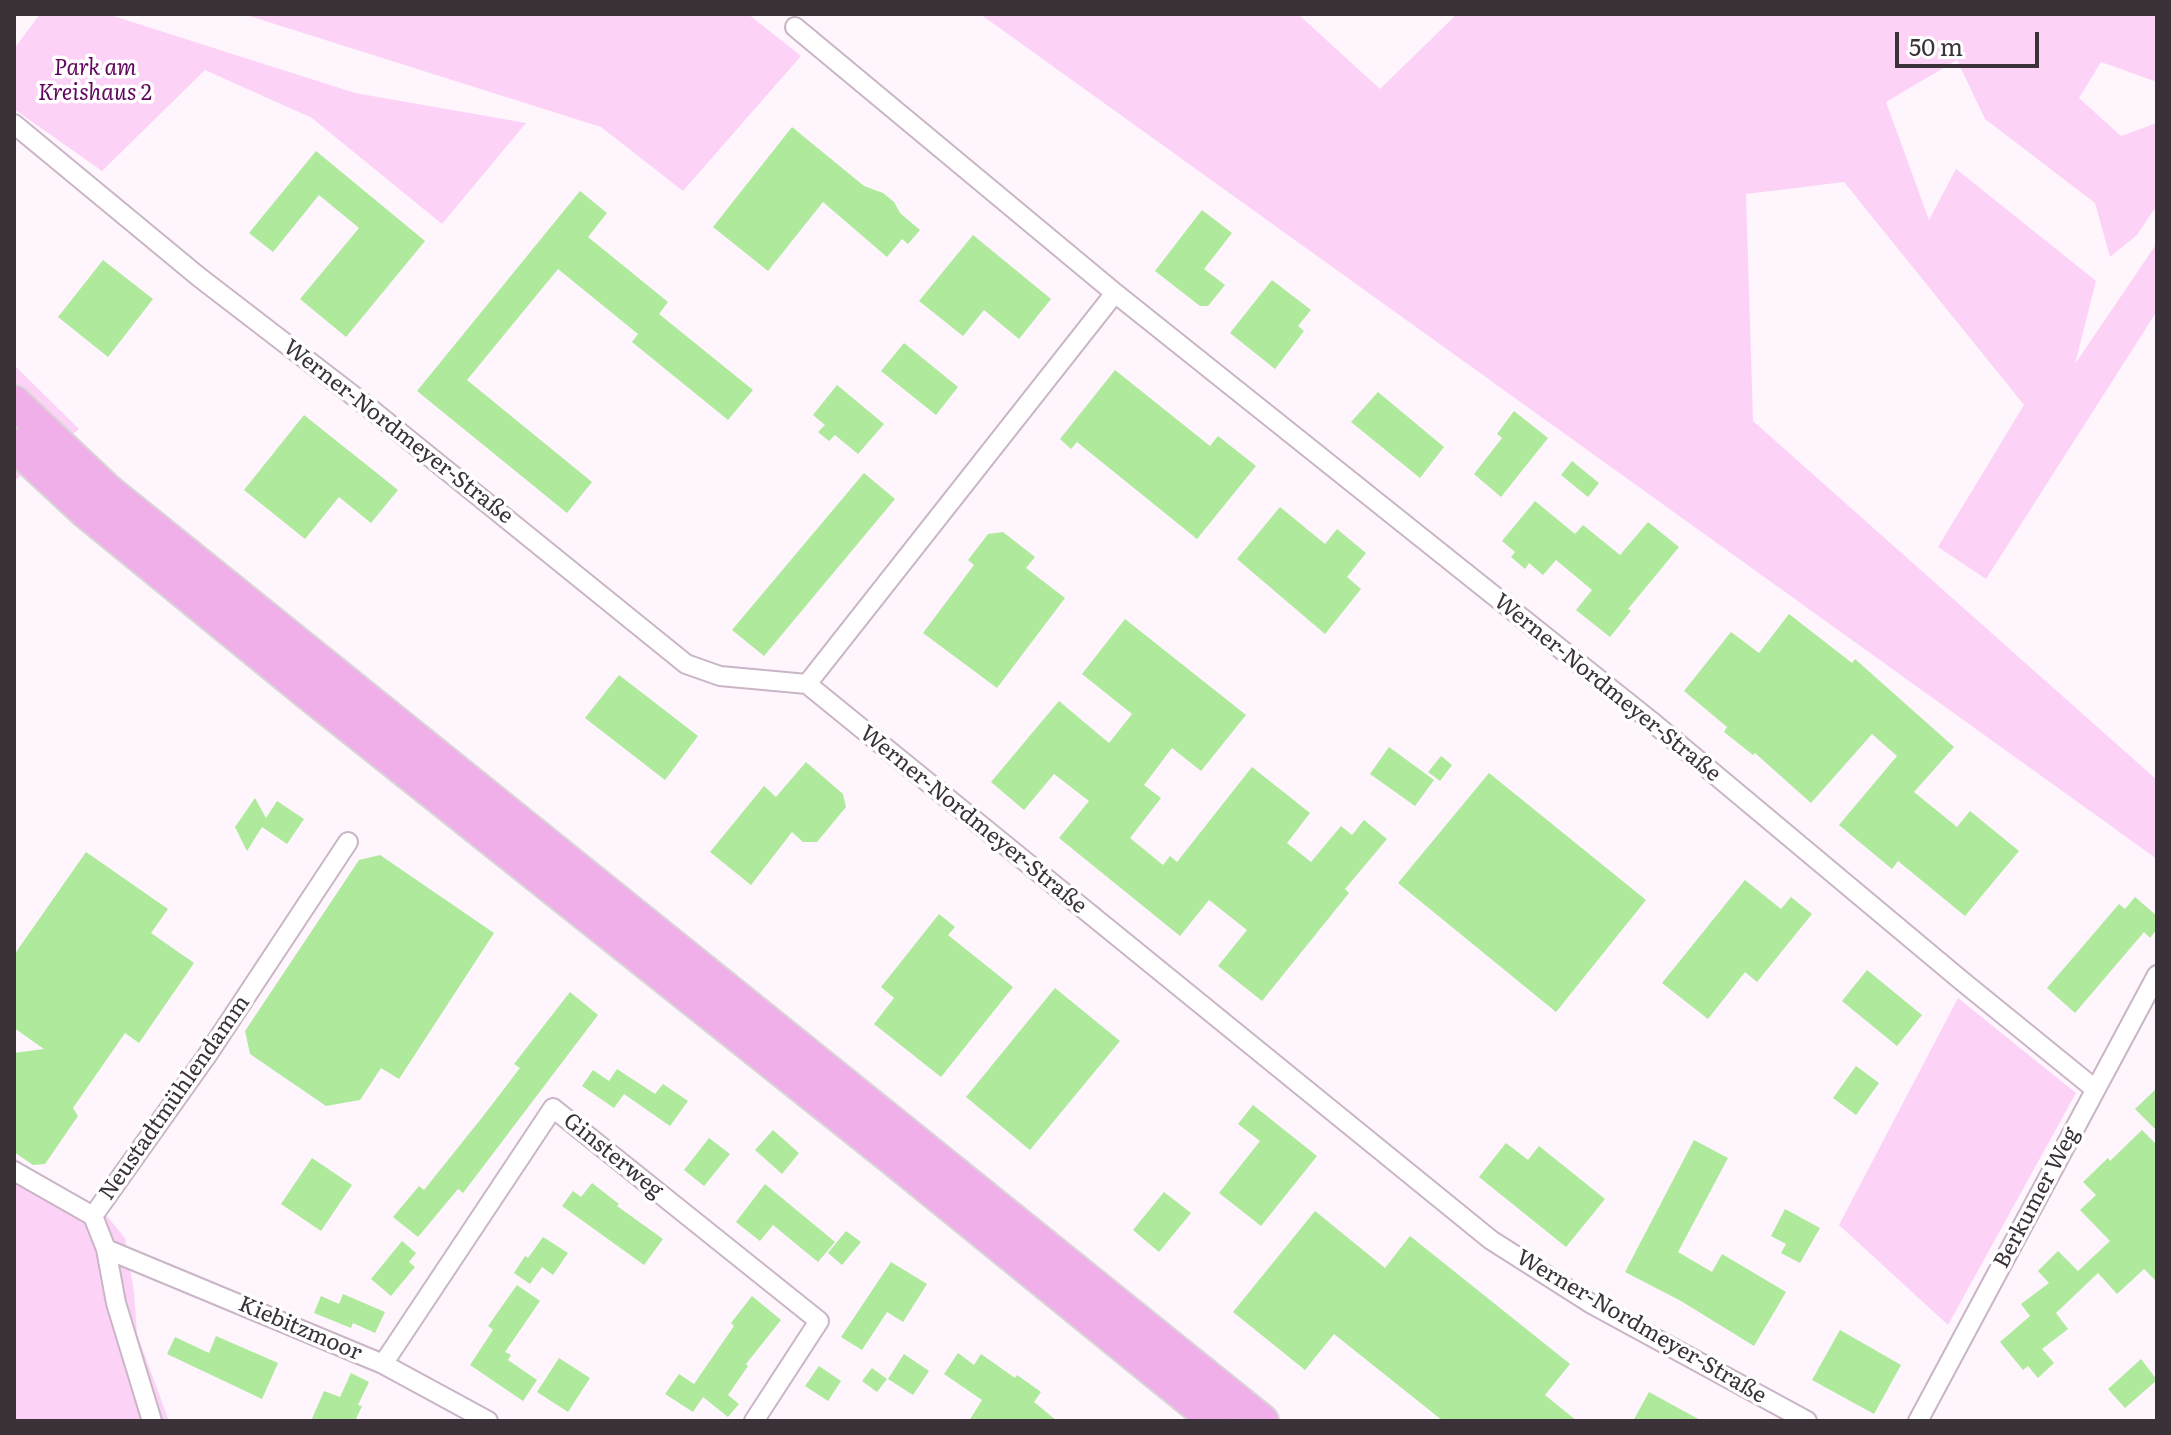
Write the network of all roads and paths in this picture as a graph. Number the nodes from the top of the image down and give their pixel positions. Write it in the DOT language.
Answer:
graph roads {
  1 [pos="795,27"];
  2 [pos="14,124"];
  3 [pos="1115,293"];
  4 [pos="14,402"];
  5 [pos="14,445"];
  6 [pos="807,684"];
  7 [pos="348,842"];
  8 [pos="2157,975"];
  9 [pos="2095,1089"];
  10 [pos="14,1171"];
  11 [pos="93,1216"];
  12 [pos="106,1249"];
  13 [pos="383,1364"];
  14 [pos="152,1421"];
  15 [pos="488,1421"];
  16 [pos="754,1421"];
  17 [pos="1216,1421"];
  18 [pos="1262,1421"];
  19 [pos="1807,1421"];
  20 [pos="1918,1421"];
  1 -- 3 [label="street, Werner-Nordmeyer-Straße"];
  2 -- 6 [label="street, Werner-Nordmeyer-Straße"];
  3 -- 6 [label="street"];
  3 -- 9 [label="street, Werner-Nordmeyer-Straße"];
  4 -- 18 [label="highway"];
  5 -- 17 [label="highway"];
  6 -- 19 [label="street, Werner-Nordmeyer-Straße"];
  7 -- 11 [label="street, Neustadtmühlendamm"];
  8 -- 9 [label="street, Berkumer Weg"];
  9 -- 20 [label="street, Berkumer Weg"];
  10 -- 11 [label="street"];
  11 -- 12 [label="street, Neustadtmühlendamm"];
  12 -- 13 [label="street, Kiebitzmoor"];
  12 -- 14 [label="street, Neustadtmühlendamm"];
  13 -- 15 [label="street, Kiebitzmoor"];
  13 -- 16 [label="street, Ginsterweg"];
}
